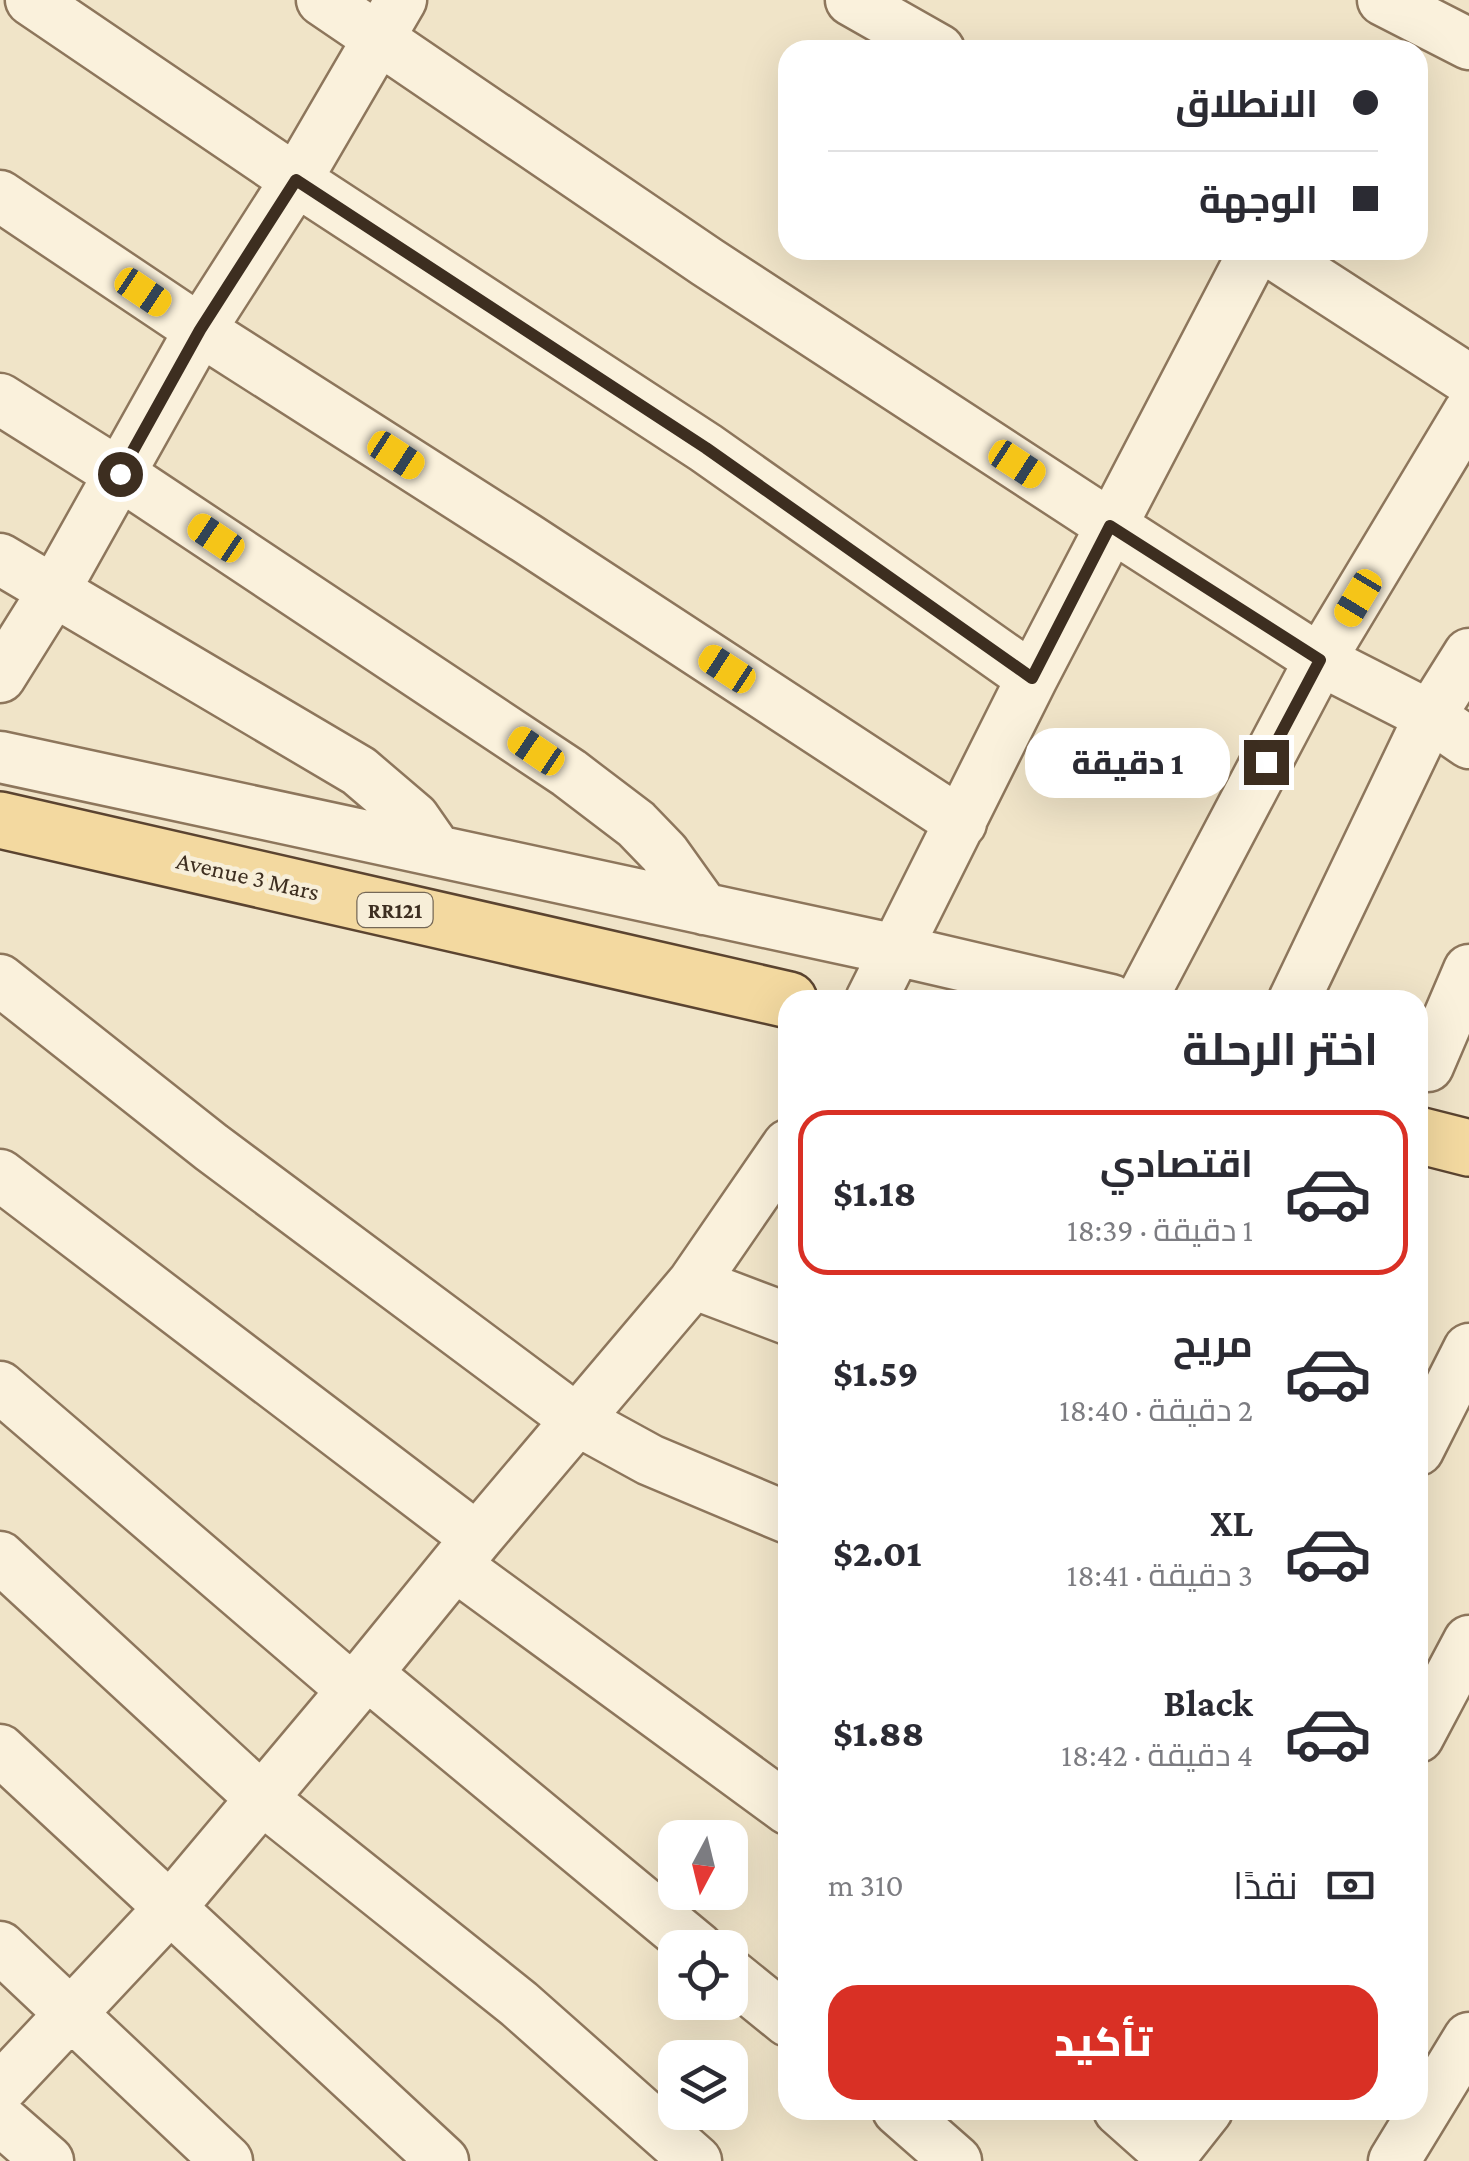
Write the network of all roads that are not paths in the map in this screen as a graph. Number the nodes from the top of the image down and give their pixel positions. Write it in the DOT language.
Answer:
graph roads {
  1 [pos="31,0"];
  2 [pos="322,0"];
  3 [pos="851,0"];
  4 [pos="1383,0"];
  5 [pos="390,19"];
  6 [pos="921,40"];
  7 [pos="1469,44"];
  8 [pos="296,180"];
  9 [pos="0,196"];
  10 [pos="1250,260"];
  11 [pos="1283,260"];
  12 [pos="200,330"];
  13 [pos="1469,380"];
  14 [pos="0,399"];
  15 [pos="1469,412"];
  16 [pos="120,474"];
  17 [pos="1110,526"];
  18 [pos="0,558"];
  19 [pos="55,589"];
  20 [pos="1469,654"];
  21 [pos="1320,660"];
  22 [pos="0,677"];
  23 [pos="1032,678"];
  24 [pos="1449,729"];
  25 [pos="0,757"];
  26 [pos="0,820"];
  27 [pos="961,823"];
  28 [pos="438,851"];
  29 [pos="704,910"];
  30 [pos="896,950"];
  31 [pos="1469,970"];
  32 [pos="0,980"];
  33 [pos="876,990"];
  34 [pos="1069,990"];
  35 [pos="1145,990"];
  36 [pos="1300,990"];
  37 [pos="778,997"];
  38 [pos="1438,1069"];
  39 [pos="1428,1138"];
  40 [pos="1469,1148"];
  41 [pos="778,1160"];
  42 [pos="0,1175"];
  43 [pos="693,1283"];
  44 [pos="778,1315"];
  45 [pos="1469,1349"];
  46 [pos="0,1388"];
  47 [pos="578,1420"];
  48 [pos="1428,1430"];
  49 [pos="778,1514"];
  50 [pos="466,1552"];
  51 [pos="0,1557"];
  52 [pos="1469,1642"];
  53 [pos="360,1682"];
  54 [pos="1428,1718"];
  55 [pos="0,1750"];
  56 [pos="262,1798"];
  57 [pos="778,1801"];
  58 [pos="169,1909"];
  59 [pos="675,1930"];
  60 [pos="0,1947"];
  61 [pos="748,1989"];
  62 [pos="71,2013"];
  63 [pos="778,2013"];
  64 [pos="1469,2038"];
  65 [pos="0,2089"];
  66 [pos="1428,2105"];
  67 [pos="0,2119"];
  68 [pos="1130,2120"];
  69 [pos="1200,2120"];
  70 [pos="1419,2120"];
  71 [pos="1176,2157"];
  72 [pos="48,2161"];
  73 [pos="227,2161"];
  74 [pos="443,2161"];
  75 [pos="696,2161"];
  76 [pos="1394,2161"];
  1 -- 8 [label="street"];
  2 -- 5 [label="street"];
  3 -- 6 [label="street"];
  4 -- 7 [label="street"];
  5 -- 8 [label="street"];
  5 -- 17 [label="street"];
  8 -- 12 [label="street"];
  8 -- 23 [label="street"];
  9 -- 12 [label="street"];
  10 -- 17 [label="street"];
  11 -- 13 [label="street"];
  12 -- 16 [label="street"];
  12 -- 27 [label="street"];
  14 -- 16 [label="street"];
  15 -- 21 [label="street"];
  16 -- 19 [label="street"];
  16 -- 29 [label="street"];
  17 -- 21 [label="street"];
  17 -- 23 [label="street"];
  18 -- 19 [label="street"];
  19 -- 22 [label="street"];
  19 -- 28 [label="street"];
  20 -- 24 [label="street"];
  21 -- 24 [label="street"];
  21 -- 35 [label="street"];
  23 -- 27 [label="street"];
  24 -- 36 [label="street"];
  25 -- 28 [label="street"];
  26 -- 37 [label="main road, Avenue 3 Mars / RR121"];
  27 -- 30 [label="street"];
  28 -- 29 [label="street"];
  29 -- 30 [label="street"];
  30 -- 33 [label="street"];
  30 -- 34 [label="street"];
  31 -- 38 [label="street"];
  32 -- 47 [label="street"];
  39 -- 40 [label="main road"];
  41 -- 43 [label="street"];
  42 -- 50 [label="street"];
  43 -- 44 [label="street"];
  43 -- 47 [label="street"];
  45 -- 48 [label="street"];
  46 -- 53 [label="street"];
  47 -- 49 [label="street"];
  47 -- 50 [label="street"];
  50 -- 53 [label="street"];
  50 -- 57 [label="street"];
  51 -- 56 [label="street"];
  52 -- 54 [label="street"];
  53 -- 56 [label="street"];
  53 -- 59 [label="street"];
  55 -- 58 [label="street"];
  56 -- 58 [label="street"];
  56 -- 75 [label="street"];
  58 -- 62 [label="street"];
  58 -- 74 [label="street"];
  60 -- 62 [label="street"];
  61 -- 63 [label="street"];
  62 -- 65 [label="street"];
  62 -- 73 [label="street"];
  64 -- 66 [label="street"];
  67 -- 72 [label="street"];
  68 -- 71 [label="street"];
  69 -- 71 [label="street"];
  70 -- 76 [label="street"];
}
